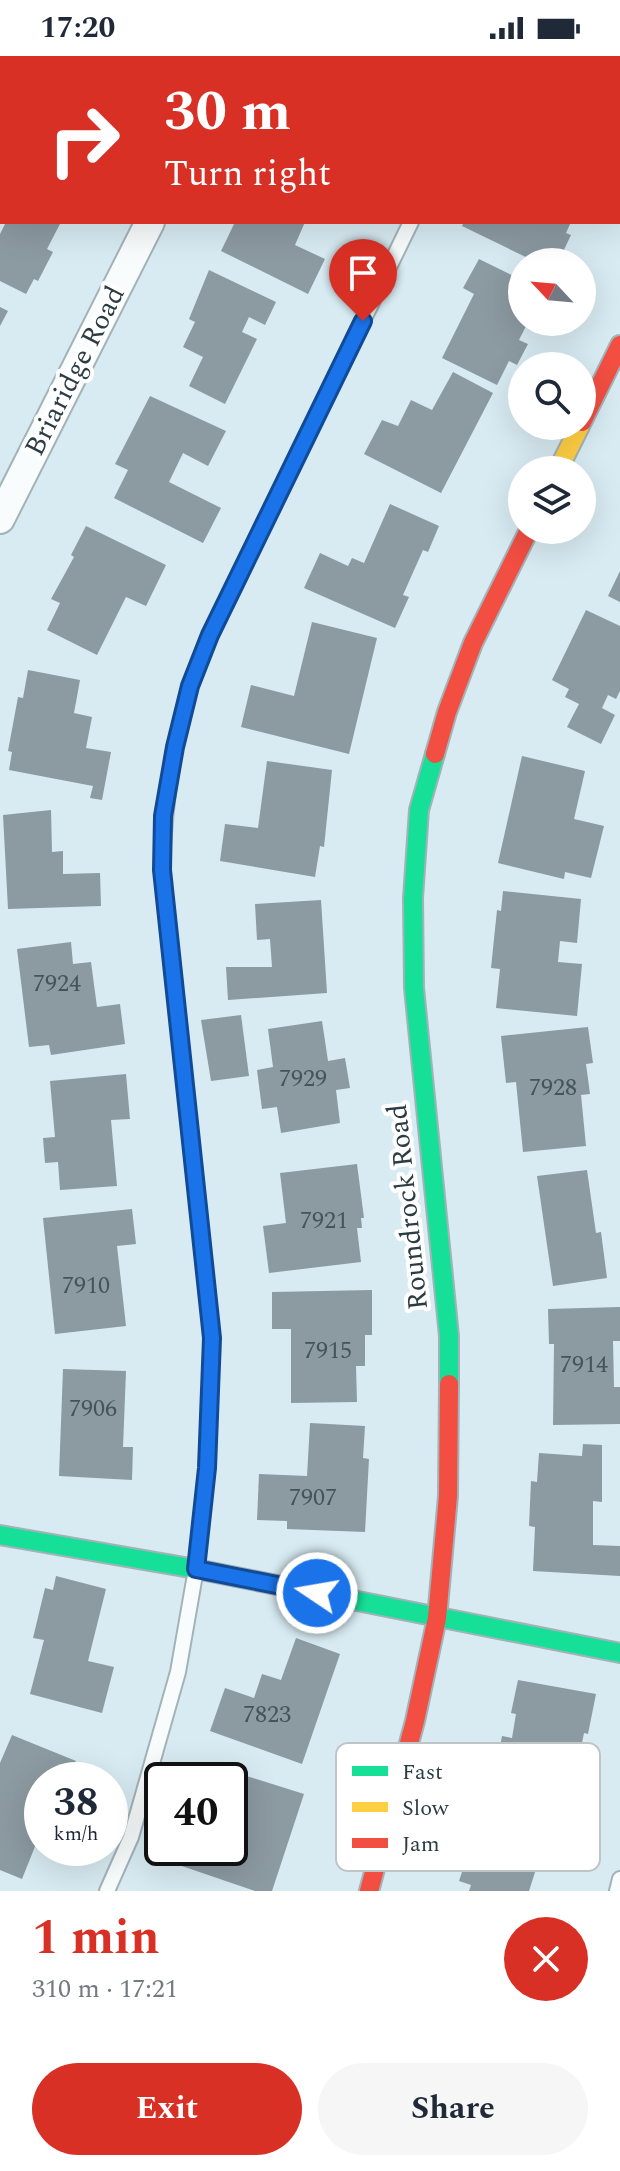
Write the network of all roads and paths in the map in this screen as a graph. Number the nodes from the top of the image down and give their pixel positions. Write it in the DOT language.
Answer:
graph roads {
  1 [pos="149,224"];
  2 [pos="410,224"];
  3 [pos="620,345"];
  4 [pos="596,394"];
  5 [pos="0,519"];
  6 [pos="522,544"];
  7 [pos="0,1535"];
  8 [pos="196,1569"];
  9 [pos="437,1618"];
  10 [pos="620,1653"];
  11 [pos="409,1743"];
  12 [pos="374,1871"];
  13 [pos="620,1879"];
  14 [pos="107,1891"];
  15 [pos="369,1891"];
  16 [pos="617,1891"];
  1 -- 5 [label="street, Briaridge Road"];
  2 -- 8 [label="lane"];
  3 -- 4 [label="street"];
  6 -- 9 [label="street, Roundrock Road"];
  7 -- 8 [label="street"];
  8 -- 9 [label="street"];
  8 -- 14 [label="lane"];
  9 -- 10 [label="street"];
  9 -- 11 [label="street, Roundrock Road"];
  12 -- 15 [label="street, Roundrock Road"];
  13 -- 16 [label="lane"];
}
